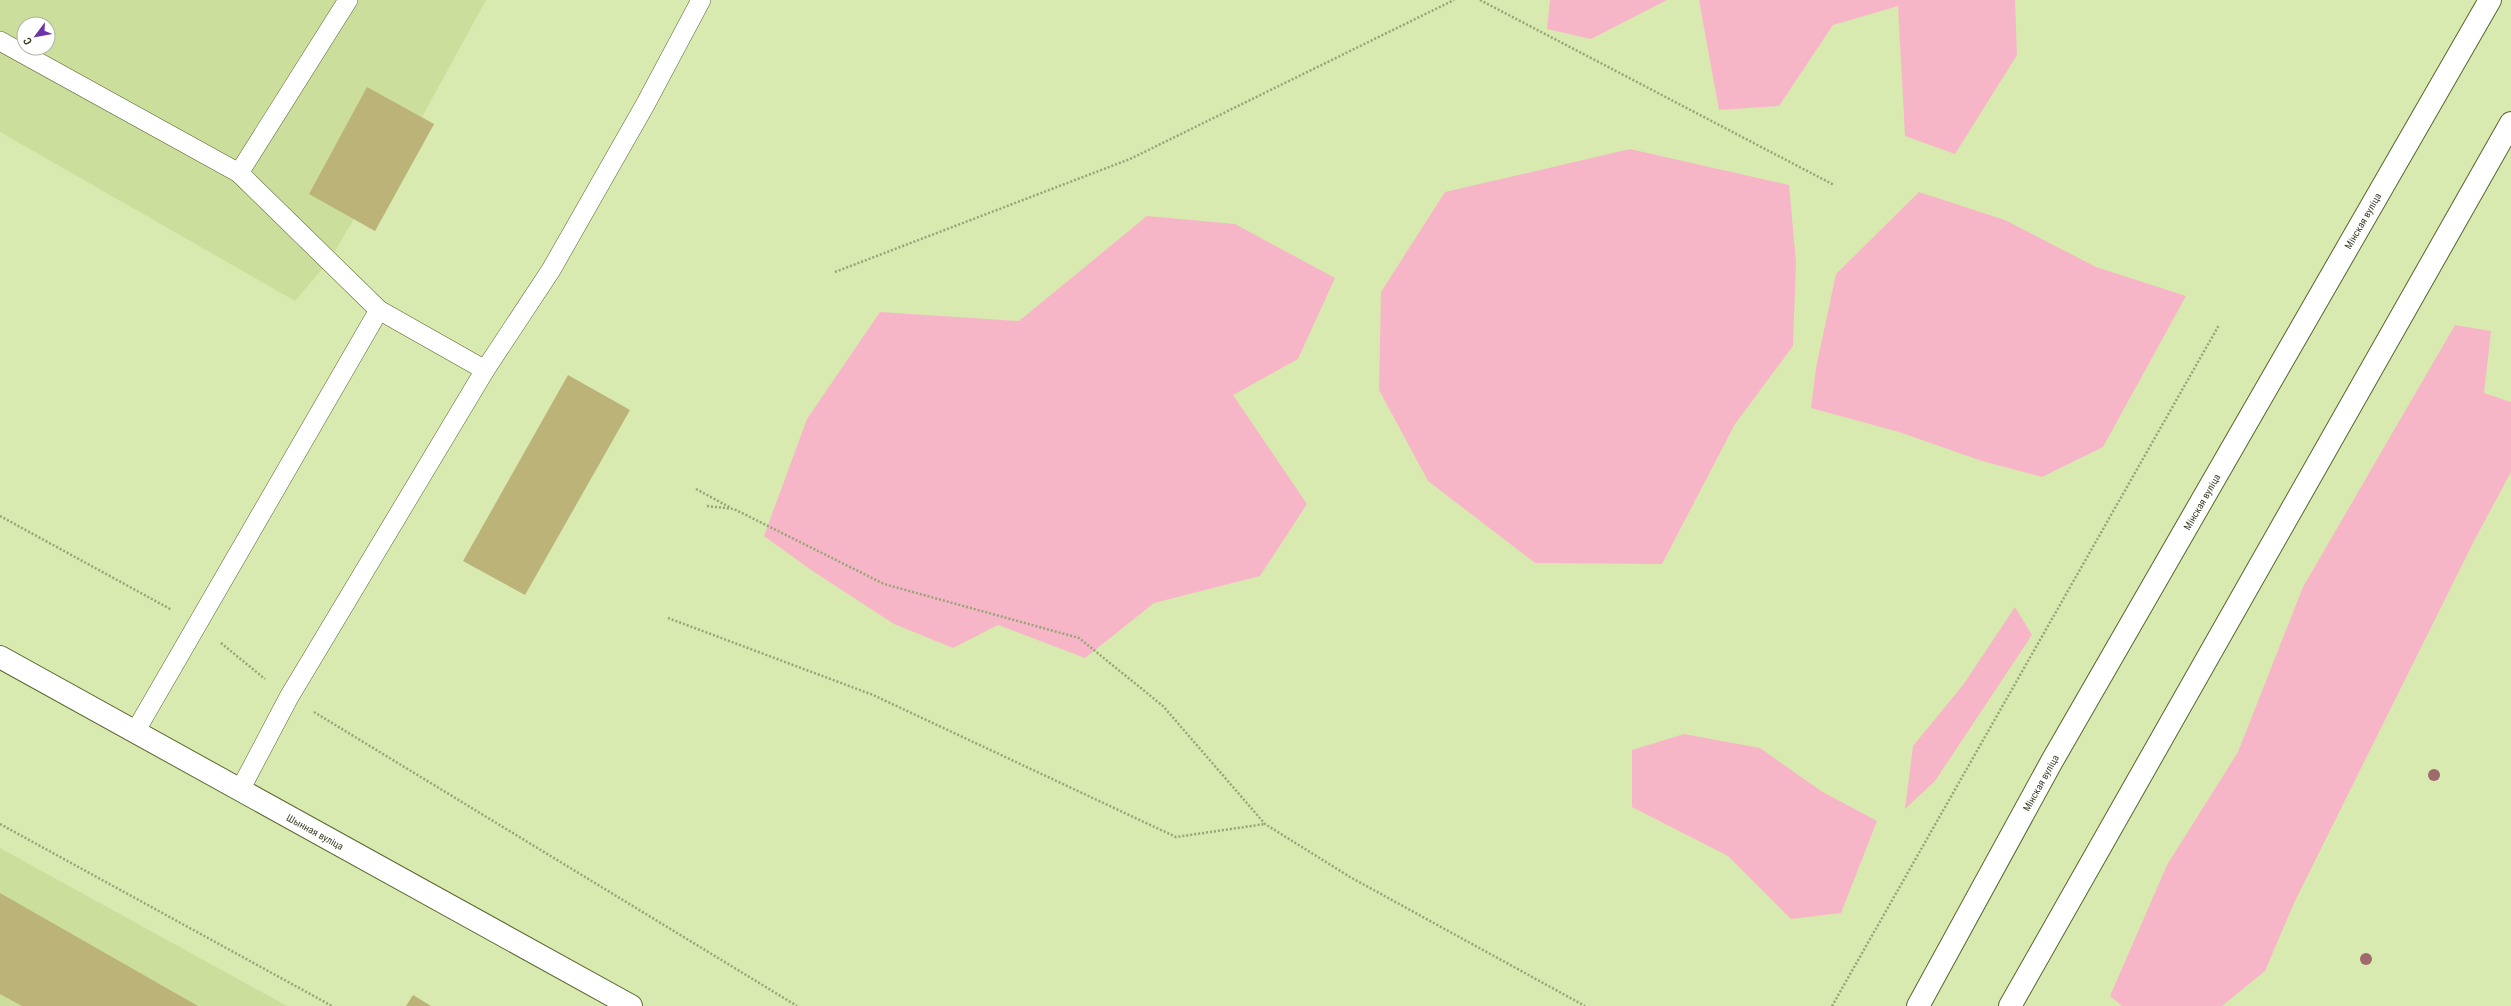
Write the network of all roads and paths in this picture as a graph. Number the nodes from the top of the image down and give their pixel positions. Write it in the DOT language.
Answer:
graph roads {
  1 [pos="348,0"];
  2 [pos="701,0"];
  3 [pos="1454,0"];
  4 [pos="1480,0"];
  5 [pos="2490,0"];
  6 [pos="0,41"];
  7 [pos="2511,124"];
  8 [pos="239,173"];
  9 [pos="1834,185"];
  10 [pos="835,272"];
  11 [pos="379,310"];
  12 [pos="2219,325"];
  13 [pos="485,370"];
  14 [pos="696,489"];
  15 [pos="707,506"];
  16 [pos="734,509"];
  17 [pos="0,516"];
  18 [pos="668,618"];
  19 [pos="197,624"];
  20 [pos="0,658"];
  21 [pos="289,697"];
  22 [pos="135,732"];
  23 [pos="240,790"];
  24 [pos="0,824"];
  25 [pos="1265,824"];
  26 [pos="332,1006"];
  27 [pos="631,1006"];
  28 [pos="797,1006"];
  29 [pos="1585,1006"];
  30 [pos="1832,1006"];
  31 [pos="1918,1006"];
  32 [pos="2010,1006"];
  1 -- 8 [label="lane"];
  2 -- 13 [label="lane"];
  3 -- 10 [label="path"];
  4 -- 9 [label="path"];
  5 -- 31 [label="main road, Мінская вуліца"];
  6 -- 8 [label="lane"];
  7 -- 32 [label="main road"];
  8 -- 11 [label="lane"];
  11 -- 13 [label="lane"];
  11 -- 19 [label="lane"];
  12 -- 30 [label="path"];
  13 -- 21 [label="lane"];
  14 -- 16 [label="path"];
  15 -- 16 [label="path"];
  16 -- 25 [label="path"];
  17 -- 19 [label="path"];
  18 -- 25 [label="path"];
  19 -- 21 [label="path"];
  19 -- 22 [label="lane"];
  20 -- 22 [label="main road, Шынная вуліца"];
  21 -- 23 [label="lane"];
  21 -- 28 [label="path"];
  22 -- 23 [label="main road, Шынная вуліца"];
  23 -- 27 [label="main road, Шынная вуліца"];
  24 -- 26 [label="path"];
  25 -- 29 [label="path"];
}
